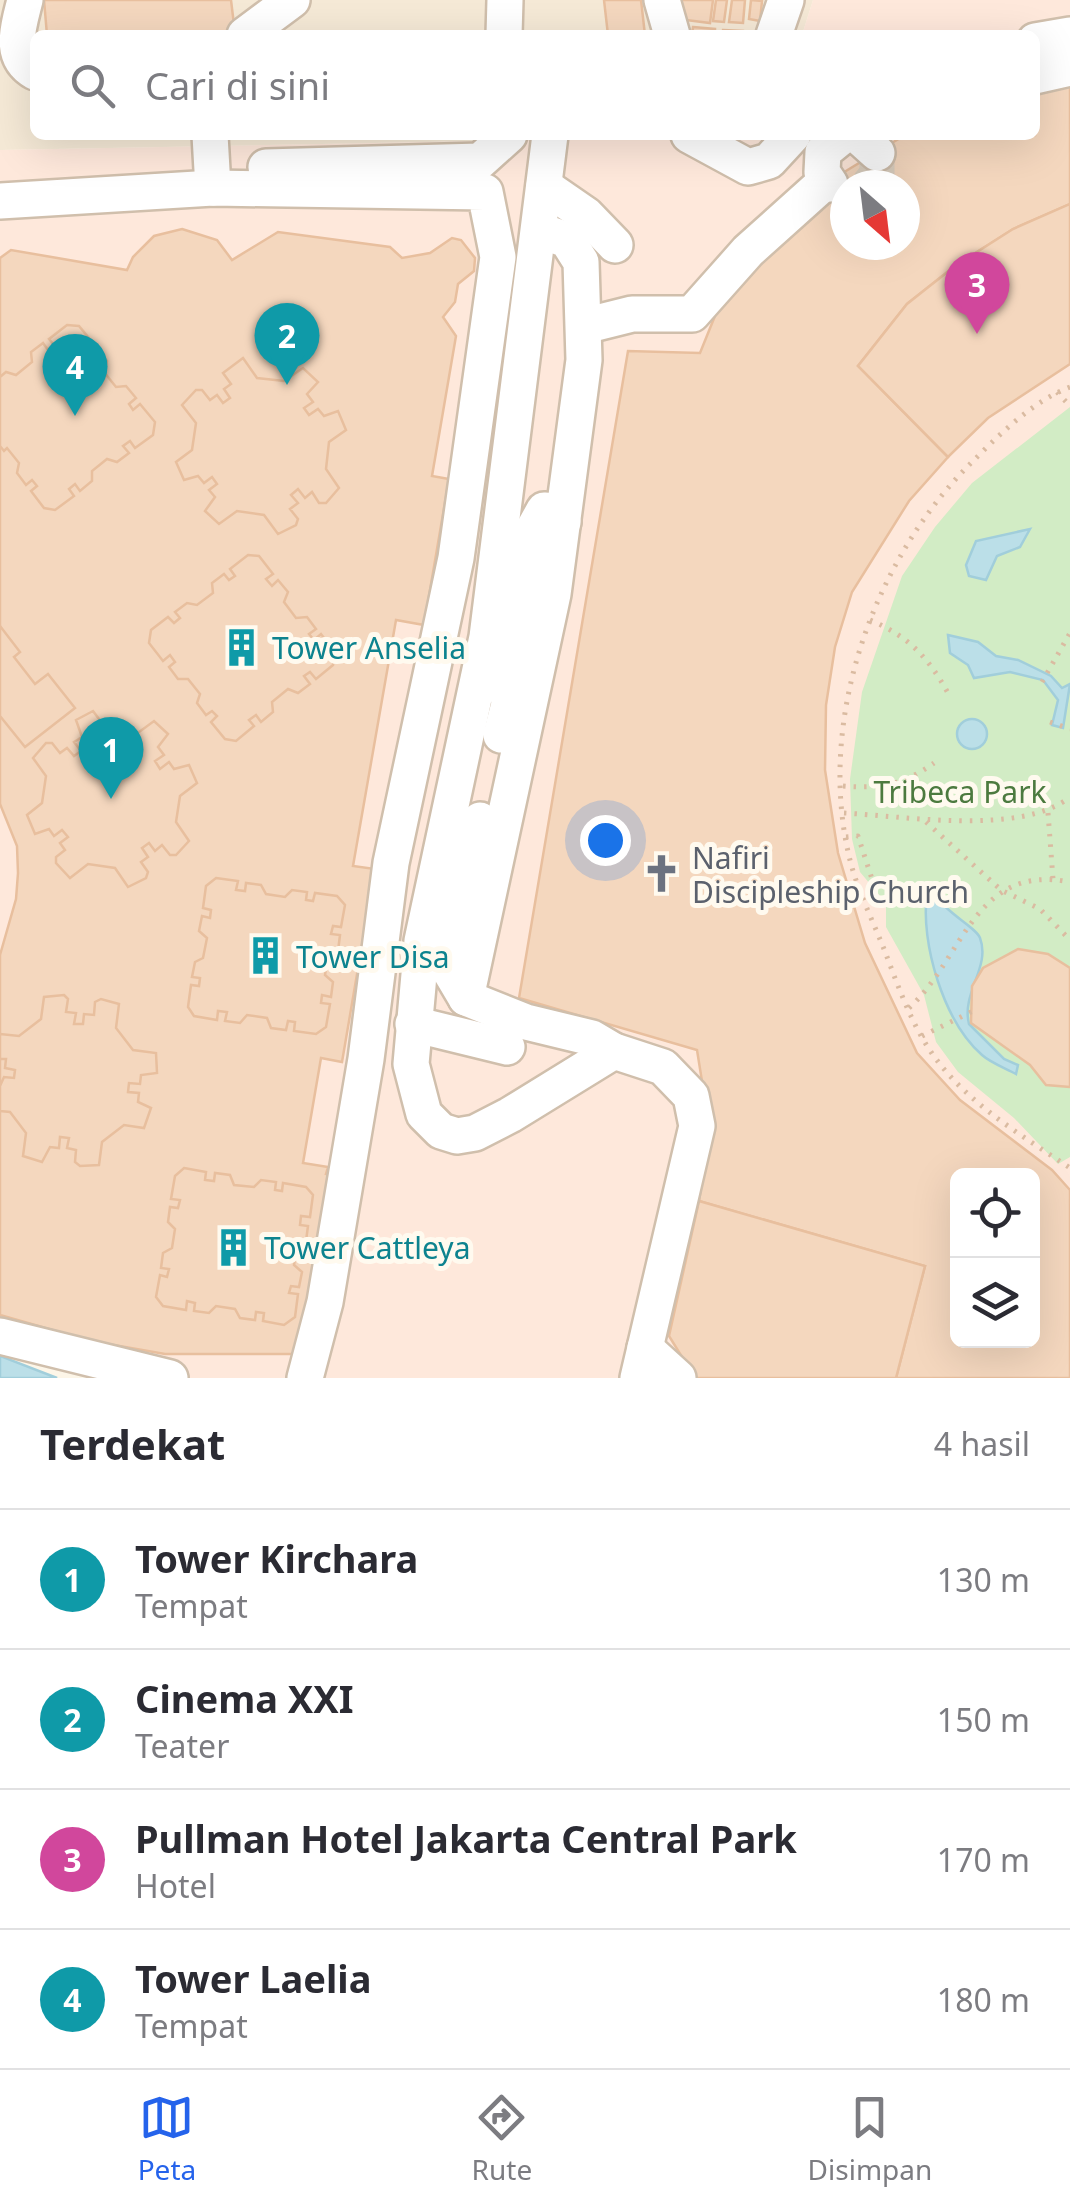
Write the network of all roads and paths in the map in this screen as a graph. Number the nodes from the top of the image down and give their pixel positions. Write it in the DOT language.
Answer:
graph roads {
  1 [pos="25,0"];
  2 [pos="292,0"];
  3 [pos="505,0"];
  4 [pos="662,0"];
  5 [pos="786,0"];
  6 [pos="253,30"];
  7 [pos="504,30"];
  8 [pos="671,30"];
  9 [pos="776,30"];
  10 [pos="1070,36"];
  11 [pos="1040,40"];
  12 [pos="1070,68"];
  13 [pos="30,69"];
  14 [pos="1040,75"];
  15 [pos="471,140"];
  16 [pos="503,140"];
  17 [pos="549,140"];
  18 [pos="699,140"];
  19 [pos="788,140"];
  20 [pos="868,141"];
  21 [pos="212,164"];
  22 [pos="424,164"];
  23 [pos="0,180"];
  24 [pos="544,186"];
  25 [pos="0,201"];
  26 [pos="541,231"];
  27 [pos="614,245"];
  28 [pos="584,326"];
  29 [pos="1070,386"];
  30 [pos="1057,392"];
  31 [pos="1070,406"];
  32 [pos="870,620"];
  33 [pos="1070,633"];
  34 [pos="1042,682"];
  35 [pos="948,693"];
  36 [pos="1051,722"];
  37 [pos="1068,729"];
  38 [pos="934,763"];
  39 [pos="843,786"];
  40 [pos="1070,797"];
  41 [pos="1048,811"];
  42 [pos="844,813"];
  43 [pos="924,820"];
  44 [pos="846,837"];
  45 [pos="1053,879"];
  46 [pos="873,882"];
  47 [pos="1070,882"];
  48 [pos="1001,890"];
  49 [pos="1070,940"];
  50 [pos="908,1008"];
  51 [pos="972,1011"];
  52 [pos="414,1024"];
  53 [pos="922,1036"];
  54 [pos="506,1047"];
  55 [pos="614,1051"];
  56 [pos="1070,1153"];
  57 [pos="1063,1164"];
  58 [pos="1070,1168"];
  59 [pos="0,1336"];
  60 [pos="641,1363"];
  61 [pos="153,1367"];
  62 [pos="304,1378"];
  63 [pos="678,1378"];
  1 -- 13 [label="street"];
  2 -- 6 [label="street"];
  3 -- 7 [label="street"];
  4 -- 8 [label="street"];
  5 -- 9 [label="street"];
  10 -- 11 [label="street"];
  12 -- 14 [label="street"];
  15 -- 22 [label="street"];
  16 -- 22 [label="street"];
  17 -- 24 [label="street"];
  18 -- 19 [label="street"];
  20 -- 28 [label="street"];
  21 -- 22 [label="street"];
  21 -- 23 [label="street"];
  21 -- 25 [label="street"];
  21 -- 62 [label="street"];
  24 -- 26 [label="street"];
  24 -- 27 [label="street"];
  26 -- 28 [label="street"];
  26 -- 52 [label="street"];
  28 -- 55 [label="street"];
  29 -- 30 [label="path"];
  30 -- 31 [label="path"];
  30 -- 32 [label="path"];
  32 -- 35 [label="path"];
  32 -- 39 [label="path"];
  33 -- 34 [label="path"];
  36 -- 37 [label="path"];
  38 -- 39 [label="path"];
  39 -- 42 [label="path"];
  40 -- 41 [label="path"];
  41 -- 43 [label="path"];
  41 -- 45 [label="path"];
  42 -- 43 [label="path"];
  42 -- 44 [label="path"];
  43 -- 48 [label="path"];
  44 -- 46 [label="path"];
  44 -- 50 [label="path"];
  45 -- 47 [label="path"];
  45 -- 48 [label="path"];
  48 -- 49 [label="path"];
  48 -- 50 [label="path"];
  50 -- 53 [label="path"];
  51 -- 53 [label="path"];
  52 -- 54 [label="street"];
  52 -- 55 [label="street"];
  53 -- 57 [label="path"];
  55 -- 60 [label="street"];
  56 -- 57 [label="path"];
  57 -- 58 [label="path"];
  59 -- 61 [label="street"];
  60 -- 63 [label="street"];
}
